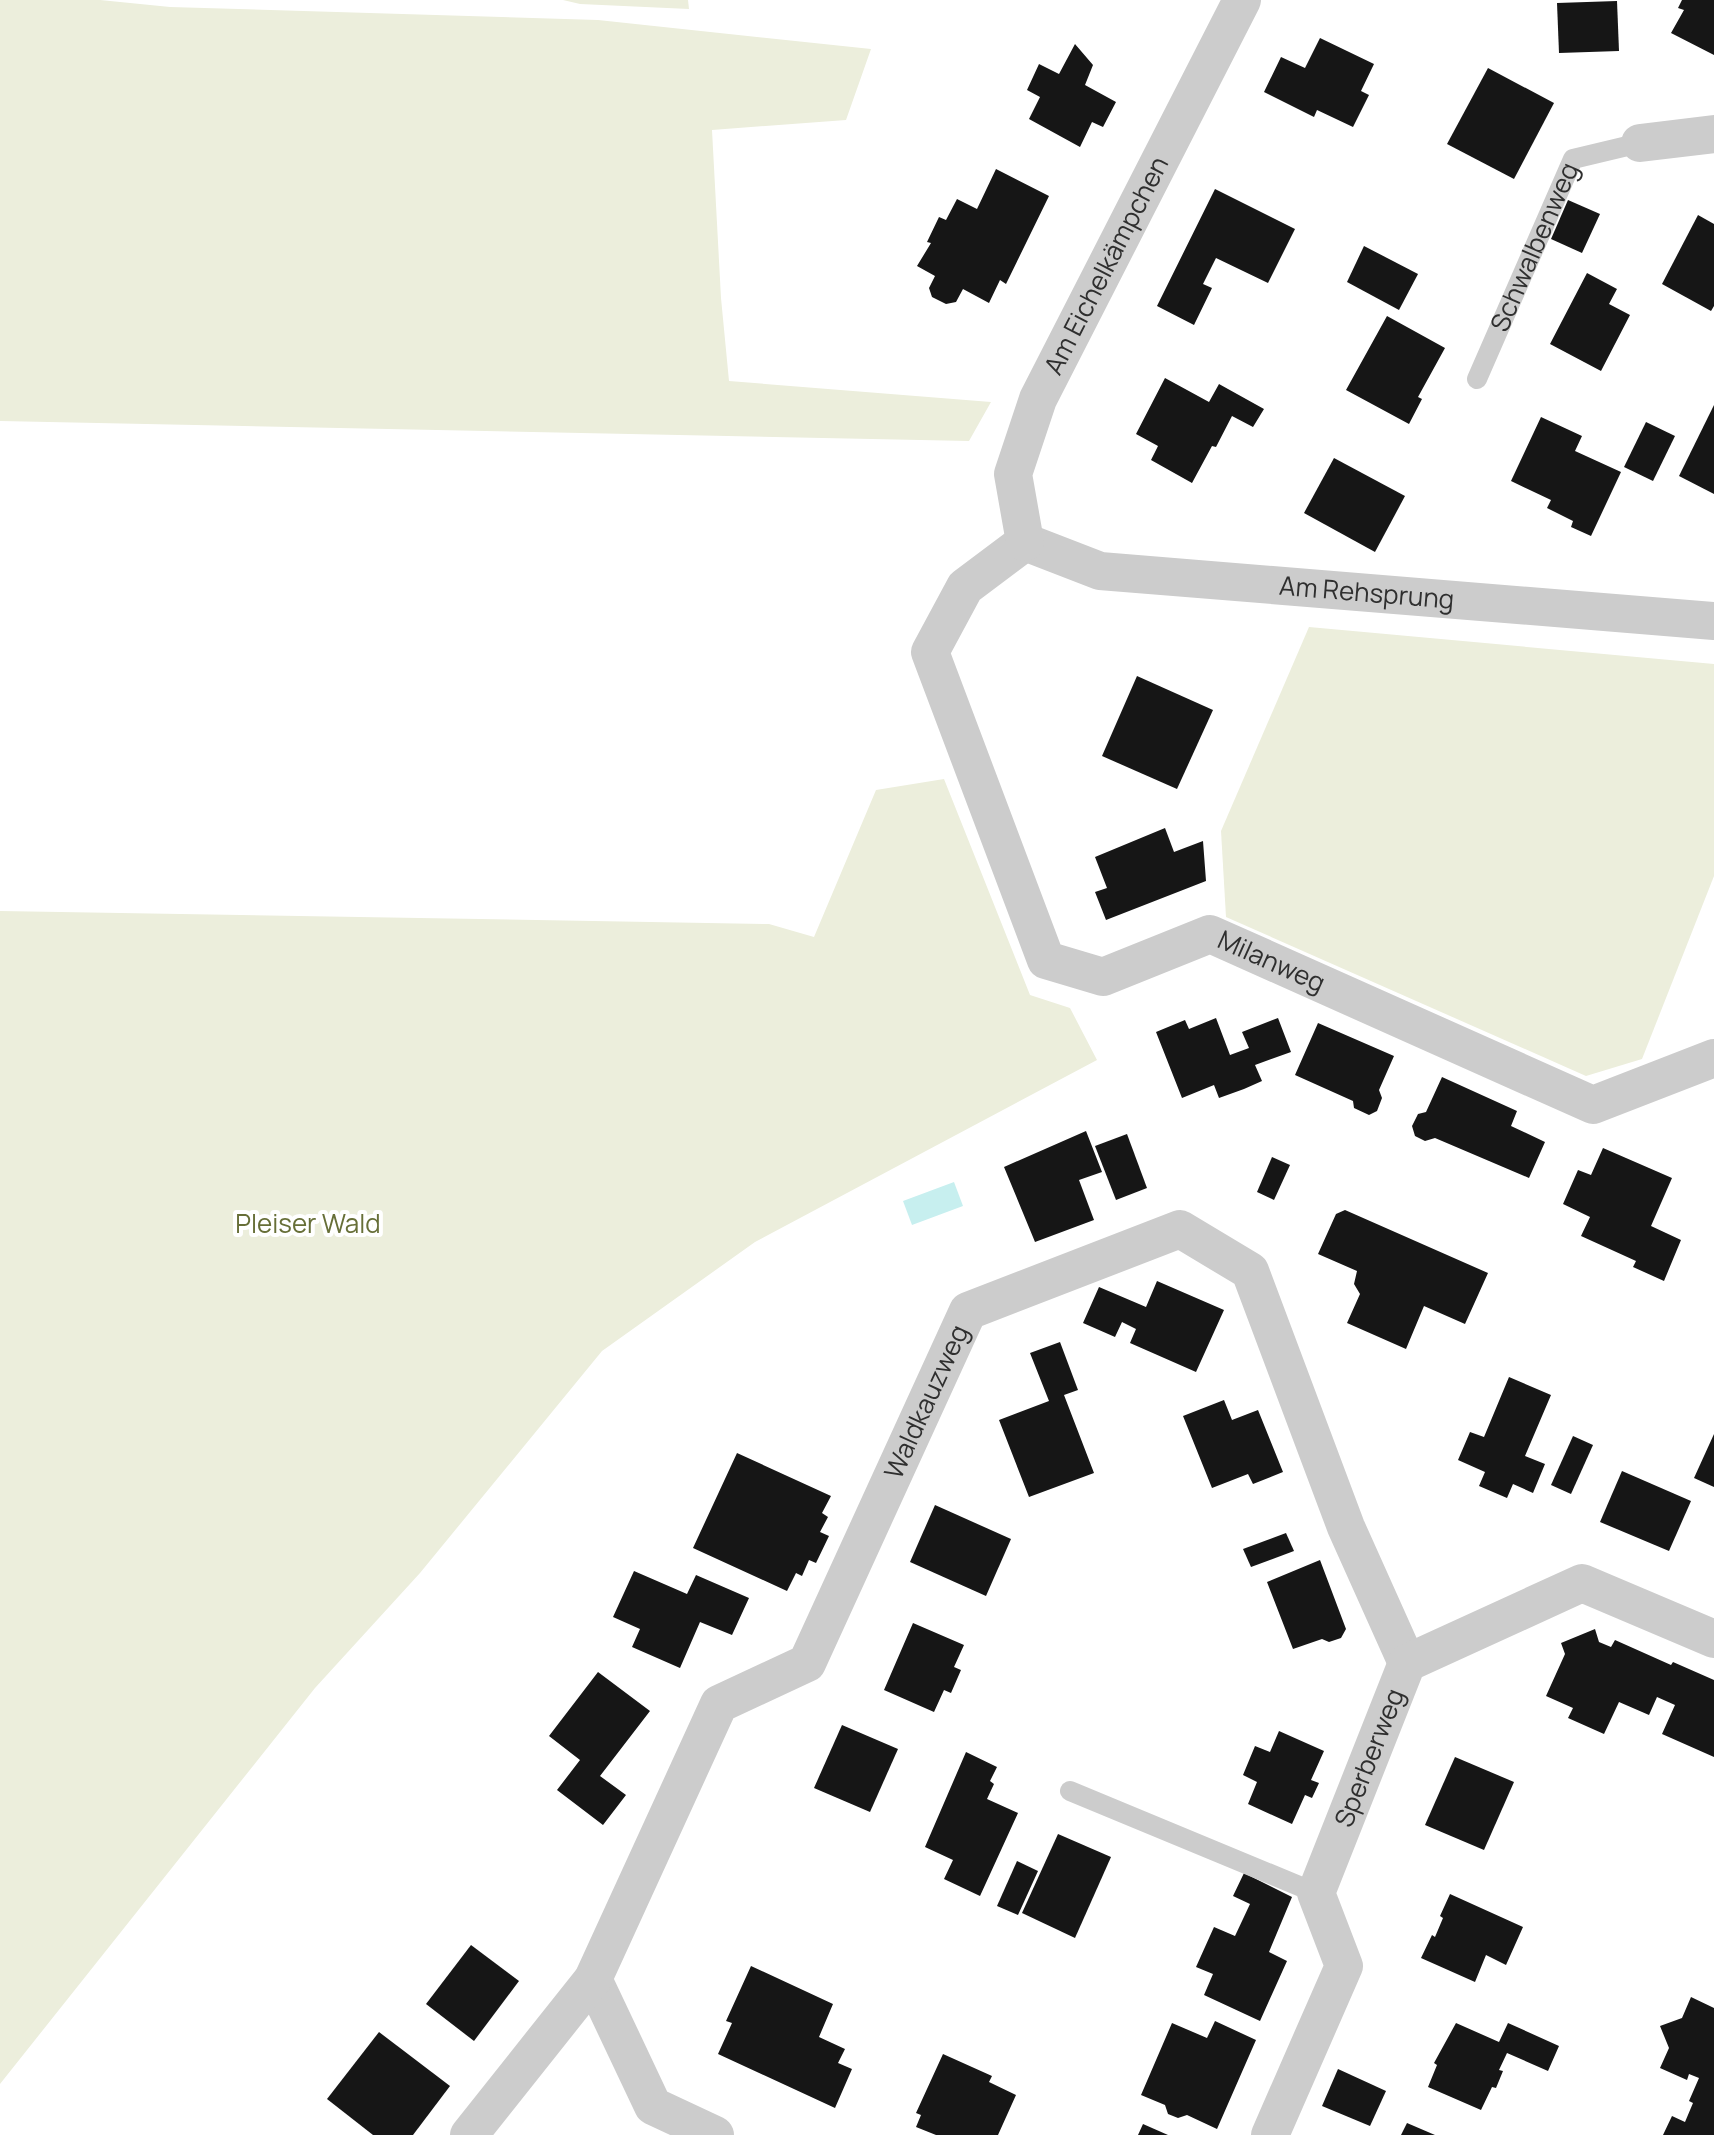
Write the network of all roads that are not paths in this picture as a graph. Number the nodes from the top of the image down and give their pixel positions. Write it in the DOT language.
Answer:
graph roads {
  1 [pos="1242,0"];
  2 [pos="1714,134"];
  3 [pos="1640,143"];
  4 [pos="1477,379"];
  5 [pos="1025,542"];
  6 [pos="1714,621"];
  7 [pos="1714,1058"];
  8 [pos="1700,1633"];
  9 [pos="1407,1663"];
  10 [pos="1070,1791"];
  11 [pos="1316,1893"];
  12 [pos="593,1979"];
  13 [pos="469,2135"];
  14 [pos="715,2135"];
  15 [pos="1270,2135"];
  1 -- 5 [label="street, Am Eichelkämpchen"];
  2 -- 3 [label="street, Schwalbenweg"];
  3 -- 4 [label="lane, Schwalbenweg"];
  5 -- 6 [label="street, Am Rehsprung"];
  5 -- 7 [label="street, Milanweg"];
  8 -- 9 [label="street, Sperberweg"];
  9 -- 11 [label="street, Sperberweg"];
  9 -- 12 [label="street, Waldkauzweg"];
  10 -- 11 [label="lane"];
  11 -- 15 [label="street"];
  12 -- 13 [label="street, Waldkauzweg"];
  12 -- 14 [label="street"];
}
